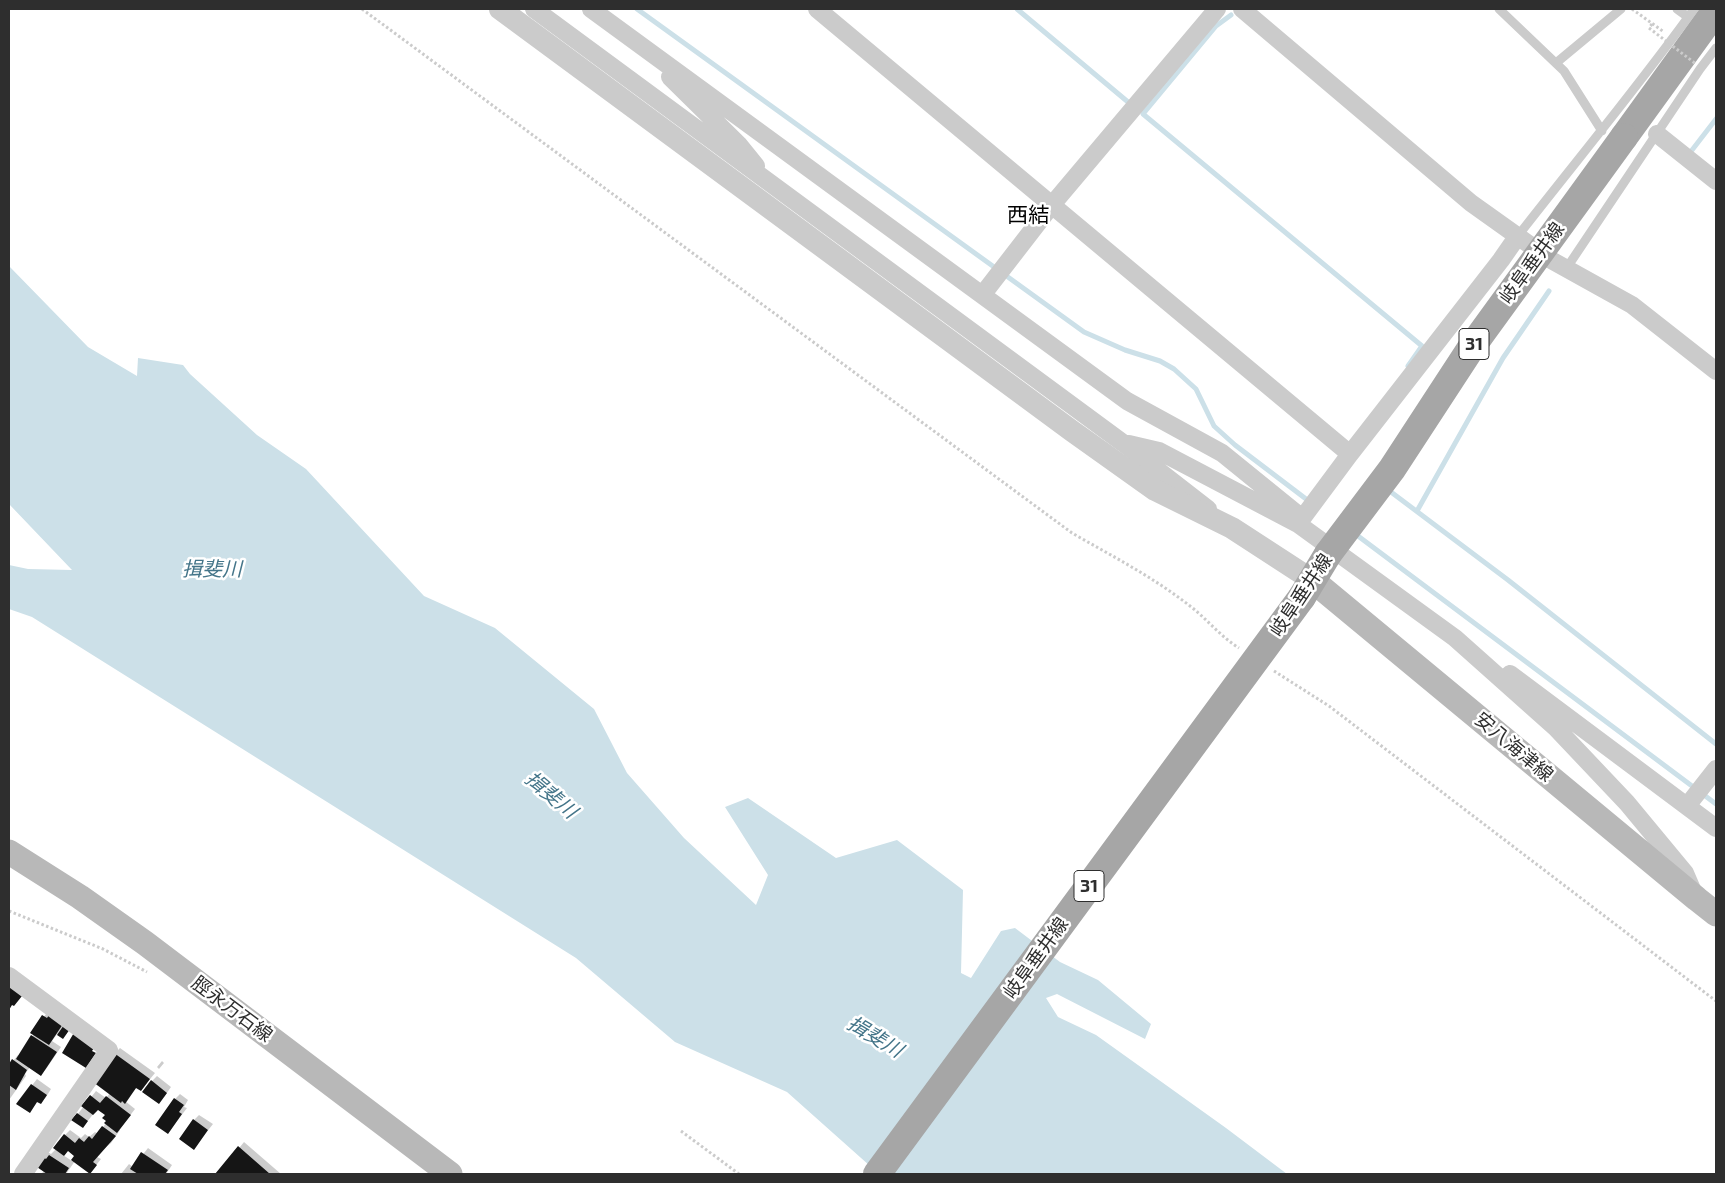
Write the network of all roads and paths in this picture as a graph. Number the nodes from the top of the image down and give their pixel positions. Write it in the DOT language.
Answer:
graph roads {
  1 [pos="362,9"];
  2 [pos="500,9"];
  3 [pos="534,9"];
  4 [pos="591,9"];
  5 [pos="601,9"];
  6 [pos="817,9"];
  7 [pos="1217,9"];
  8 [pos="1499,9"];
  9 [pos="1621,9"];
  10 [pos="1677,9"];
  11 [pos="1246,10"];
  12 [pos="1635,12"];
  13 [pos="1700,13"];
  14 [pos="626,34"];
  15 [pos="1716,48"];
  16 [pos="1556,64"];
  17 [pos="1696,64"];
  18 [pos="1613,134"];
  19 [pos="1656,134"];
  20 [pos="1716,181"];
  21 [pos="770,184"];
  22 [pos="1051,206"];
  23 [pos="1517,237"];
  24 [pos="1566,269"];
  25 [pos="983,294"];
  26 [pos="1716,371"];
  27 [pos="1124,443"];
  28 [pos="1350,454"];
  29 [pos="1298,524"];
  30 [pos="1232,528"];
  31 [pos="1307,589"];
  32 [pos="1455,638"];
  33 [pos="1245,652"];
  34 [pos="1270,668"];
  35 [pos="1716,769"];
  36 [pos="1687,806"];
  37 [pos="1716,828"];
  38 [pos="9,852"];
  39 [pos="1706,907"];
  40 [pos="9,911"];
  41 [pos="152,975"];
  42 [pos="9,976"];
  43 [pos="1716,1001"];
  44 [pos="681,1131"];
  45 [pos="23,1174"];
  46 [pos="450,1174"];
  47 [pos="739,1174"];
  48 [pos="877,1174"];
  1 -- 33 [label="path"];
  2 -- 30 [label="street"];
  3 -- 21 [label="street"];
  4 -- 14 [label="street"];
  5 -- 14 [label="street"];
  6 -- 22 [label="street"];
  7 -- 22 [label="street"];
  8 -- 16 [label="lane"];
  9 -- 16 [label="lane"];
  10 -- 13 [label="lane"];
  11 -- 23 [label="street"];
  12 -- 17 [label="path, bridge"];
  13 -- 18 [label="main road, 岐阜垂井線 / 31"];
  14 -- 21 [label="street"];
  14 -- 25 [label="street"];
  15 -- 19 [label="lane"];
  16 -- 18 [label="lane"];
  18 -- 23 [label="lane"];
  18 -- 31 [label="main road, 岐阜垂井線 / 31, bridge"];
  19 -- 20 [label="street"];
  19 -- 24 [label="lane"];
  21 -- 27 [label="street"];
  22 -- 25 [label="street"];
  22 -- 28 [label="street"];
  23 -- 24 [label="street"];
  23 -- 28 [label="street"];
  24 -- 26 [label="street"];
  25 -- 29 [label="street"];
  27 -- 29 [label="street"];
  27 -- 30 [label="street"];
  28 -- 29 [label="street"];
  29 -- 32 [label="street"];
  30 -- 31 [label="street"];
  31 -- 39 [label="main road, 安八海津線"];
  31 -- 48 [label="main road, 岐阜垂井線 / 31, bridge"];
  32 -- 36 [label="street"];
  32 -- 39 [label="street"];
  34 -- 43 [label="path"];
  35 -- 36 [label="street"];
  36 -- 37 [label="street"];
  38 -- 46 [label="main road, 脛永万石線"];
  40 -- 41 [label="path"];
  42 -- 45 [label="street"];
  44 -- 47 [label="path"];
}
